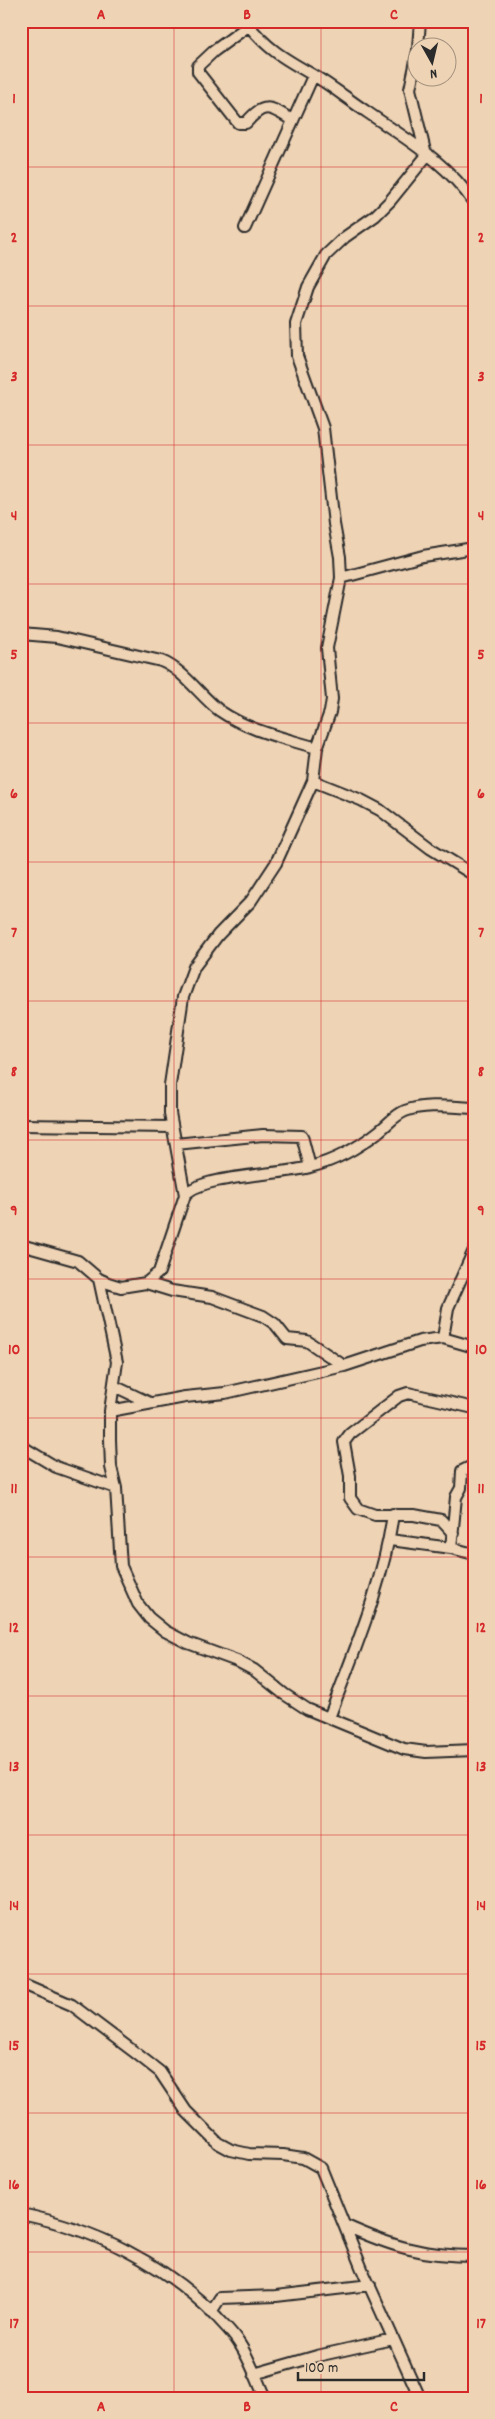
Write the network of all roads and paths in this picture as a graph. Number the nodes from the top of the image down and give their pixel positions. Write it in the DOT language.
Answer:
graph roads {
  1 [pos="420,21"];
  2 [pos="246,23"];
  3 [pos="419,38"];
  4 [pos="313,76"];
  5 [pos="410,88"];
  6 [pos="292,120"];
  7 [pos="426,152"];
  8 [pos="470,189"];
  9 [pos="474,203"];
  10 [pos="245,228"];
  11 [pos="474,548"];
  12 [pos="341,578"];
  13 [pos="21,634"];
  14 [pos="317,748"];
  15 [pos="313,781"];
  16 [pos="474,875"];
  17 [pos="474,1108"];
  18 [pos="21,1125"];
  19 [pos="172,1128"];
  20 [pos="176,1144"];
  21 [pos="310,1167"];
  22 [pos="185,1195"];
  23 [pos="21,1245"];
  24 [pos="474,1250"];
  25 [pos="99,1279"];
  26 [pos="146,1283"];
  27 [pos="443,1338"];
  28 [pos="474,1347"];
  29 [pos="344,1366"];
  30 [pos="114,1386"];
  31 [pos="151,1403"];
  32 [pos="474,1408"];
  33 [pos="110,1411"];
  34 [pos="21,1446"];
  35 [pos="474,1465"];
  36 [pos="116,1488"];
  37 [pos="393,1514"];
  38 [pos="453,1533"];
  39 [pos="390,1540"];
  40 [pos="451,1548"];
  41 [pos="474,1554"];
  42 [pos="329,1718"];
  43 [pos="474,1750"];
  44 [pos="21,1983"];
  45 [pos="21,2214"];
  46 [pos="344,2225"];
  47 [pos="474,2256"];
  48 [pos="370,2285"];
  49 [pos="211,2312"];
  50 [pos="393,2339"];
  51 [pos="254,2374"];
  52 [pos="265,2398"];
  53 [pos="420,2398"];
  1 -- 3 [label="street"];
  2 -- 4 [label="street"];
  2 -- 6 [label="street"];
  4 -- 6 [label="street"];
  4 -- 7 [label="street"];
  5 -- 7 [label="street"];
  6 -- 10 [label="street"];
  7 -- 8 [label="street"];
  7 -- 12 [label="street"];
  8 -- 9 [label="street"];
  11 -- 12 [label="street"];
  12 -- 14 [label="street"];
  13 -- 14 [label="street"];
  14 -- 15 [label="street"];
  15 -- 16 [label="street"];
  15 -- 19 [label="street"];
  17 -- 21 [label="street"];
  18 -- 19 [label="street"];
  19 -- 20 [label="street"];
  20 -- 21 [label="street"];
  20 -- 22 [label="street"];
  21 -- 22 [label="street"];
  22 -- 26 [label="street"];
  23 -- 25 [label="street"];
  24 -- 27 [label="street"];
  25 -- 26 [label="street"];
  25 -- 30 [label="street"];
  26 -- 29 [label="street"];
  27 -- 28 [label="street"];
  27 -- 29 [label="street"];
  29 -- 31 [label="street"];
  30 -- 31 [label="street"];
  30 -- 33 [label="street"];
  31 -- 33 [label="street"];
  32 -- 37 [label="street"];
  33 -- 36 [label="street"];
  34 -- 36 [label="street"];
  35 -- 38 [label="street"];
  36 -- 42 [label="street"];
  37 -- 38 [label="street"];
  37 -- 39 [label="street"];
  38 -- 40 [label="street"];
  39 -- 40 [label="street"];
  39 -- 42 [label="street"];
  40 -- 41 [label="street"];
  42 -- 43 [label="street"];
  44 -- 46 [label="street"];
  45 -- 49 [label="street"];
  46 -- 47 [label="street"];
  46 -- 48 [label="street"];
  48 -- 49 [label="street"];
  48 -- 50 [label="street"];
  49 -- 51 [label="street"];
  50 -- 51 [label="street"];
  50 -- 53 [label="street"];
  51 -- 52 [label="street"];
}
